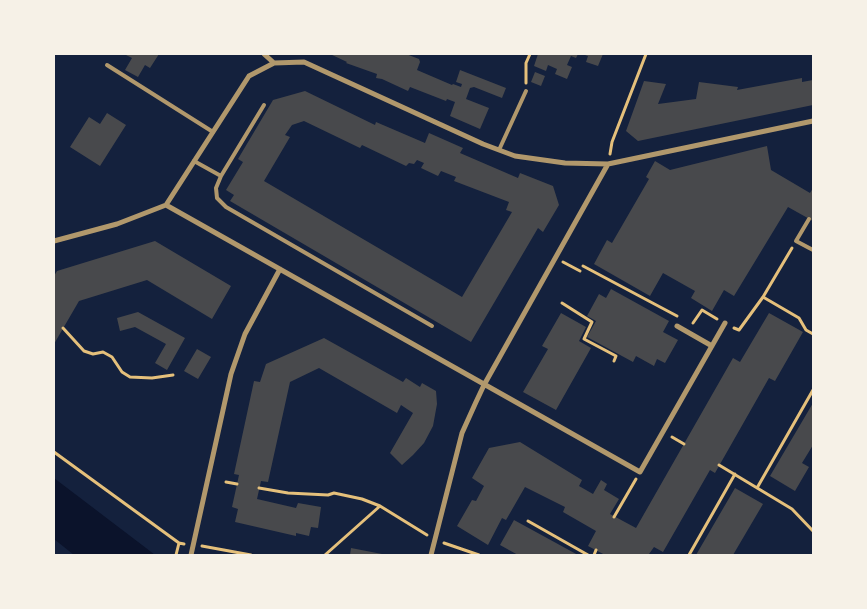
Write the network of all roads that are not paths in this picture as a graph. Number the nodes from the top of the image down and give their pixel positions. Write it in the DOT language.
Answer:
graph roads {
  1 [pos="264,54"];
  2 [pos="274,63"];
  3 [pos="107,65"];
  4 [pos="526,91"];
  5 [pos="264,105"];
  6 [pos="813,121"];
  7 [pos="213,132"];
  8 [pos="499,150"];
  9 [pos="194,161"];
  10 [pos="608,164"];
  11 [pos="221,176"];
  12 [pos="166,205"];
  13 [pos="809,219"];
  14 [pos="54,240"];
  15 [pos="813,250"];
  16 [pos="280,270"];
  17 [pos="725,323"];
  18 [pos="432,326"];
  19 [pos="677,326"];
  20 [pos="712,346"];
  21 [pos="484,385"];
  22 [pos="191,555"];
  23 [pos="431,555"];
  1 -- 2 [label="street"];
  2 -- 7 [label="street"];
  2 -- 8 [label="street"];
  3 -- 7 [label="lane"];
  4 -- 8 [label="lane"];
  5 -- 11 [label="lane"];
  6 -- 10 [label="street"];
  7 -- 9 [label="street"];
  8 -- 10 [label="street"];
  9 -- 11 [label="lane"];
  9 -- 12 [label="street"];
  10 -- 21 [label="street"];
  11 -- 18 [label="lane"];
  12 -- 14 [label="street"];
  12 -- 16 [label="street"];
  13 -- 15 [label="lane"];
  16 -- 21 [label="street"];
  16 -- 22 [label="street"];
  17 -- 20 [label="street"];
  19 -- 20 [label="street"];
  20 -- 21 [label="street"];
  21 -- 23 [label="street"];
}
